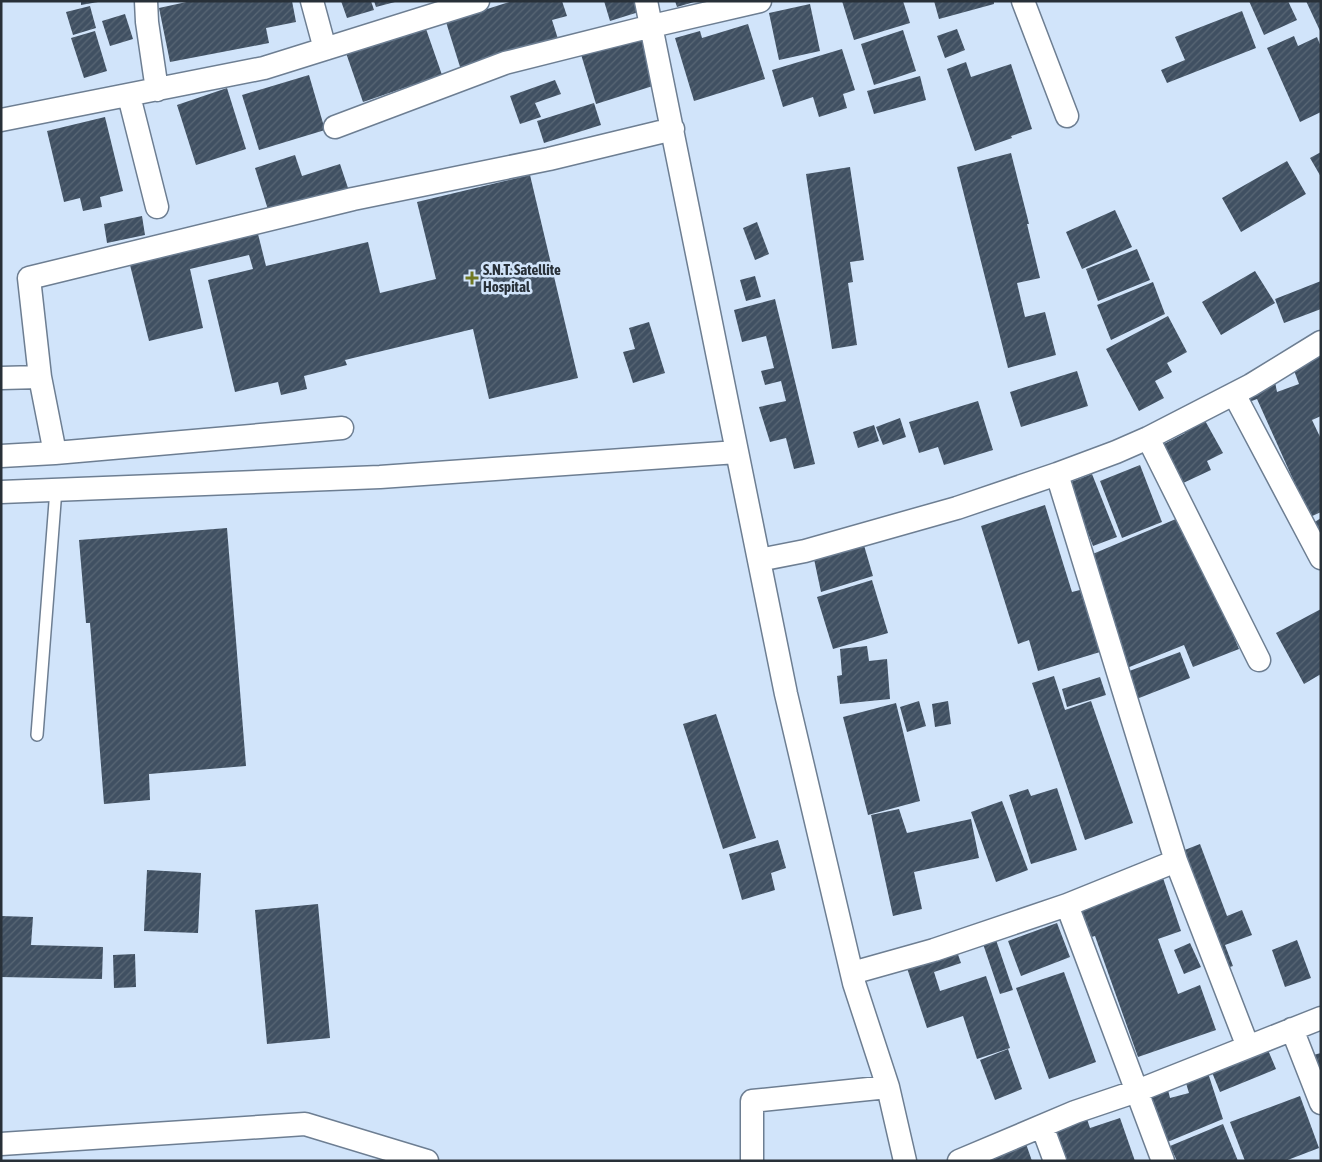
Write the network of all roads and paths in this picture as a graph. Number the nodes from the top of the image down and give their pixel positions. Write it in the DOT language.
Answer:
graph roads {
  1 [pos="146,1"];
  2 [pos="312,1"];
  3 [pos="478,1"];
  4 [pos="646,1"];
  5 [pos="760,1"];
  6 [pos="1023,1"];
  7 [pos="652,26"];
  8 [pos="325,49"];
  9 [pos="157,90"];
  10 [pos="129,96"];
  11 [pos="1067,116"];
  12 [pos="1,120"];
  13 [pos="335,127"];
  14 [pos="673,129"];
  15 [pos="156,207"];
  16 [pos="1321,342"];
  17 [pos="40,377"];
  18 [pos="1,378"];
  19 [pos="1234,394"];
  20 [pos="342,428"];
  21 [pos="1148,438"];
  22 [pos="737,452"];
  23 [pos="55,453"];
  24 [pos="1,456"];
  25 [pos="1057,474"];
  26 [pos="56,489"];
  27 [pos="1,492"];
  28 [pos="1321,558"];
  29 [pos="759,560"];
  30 [pos="1259,660"];
  31 [pos="37,735"];
  32 [pos="1176,861"];
  33 [pos="1067,905"];
  34 [pos="852,973"];
  35 [pos="1321,1018"];
  36 [pos="1292,1030"];
  37 [pos="1248,1047"];
  38 [pos="888,1087"];
  39 [pos="1137,1091"];
  40 [pos="1321,1103"];
  41 [pos="1042,1126"];
  42 [pos="1,1144"];
  43 [pos="427,1161"];
  44 [pos="752,1161"];
  45 [pos="905,1161"];
  46 [pos="959,1161"];
  47 [pos="1055,1161"];
  48 [pos="1163,1161"];
  1 -- 9 [label="street"];
  2 -- 8 [label="street"];
  3 -- 8 [label="street"];
  4 -- 7 [label="street"];
  5 -- 7 [label="street"];
  6 -- 11 [label="street"];
  7 -- 13 [label="street"];
  7 -- 14 [label="street"];
  8 -- 9 [label="street"];
  9 -- 10 [label="street"];
  10 -- 12 [label="street"];
  10 -- 15 [label="street"];
  14 -- 17 [label="street"];
  14 -- 22 [label="street"];
  16 -- 19 [label="street"];
  17 -- 18 [label="street"];
  17 -- 23 [label="street"];
  19 -- 21 [label="street"];
  19 -- 28 [label="street"];
  20 -- 23 [label="street"];
  21 -- 25 [label="street"];
  21 -- 30 [label="street"];
  22 -- 26 [label="street"];
  22 -- 29 [label="street"];
  23 -- 24 [label="street"];
  25 -- 29 [label="street"];
  25 -- 32 [label="street"];
  26 -- 27 [label="street"];
  26 -- 31 [label="lane"];
  29 -- 34 [label="street"];
  32 -- 33 [label="street"];
  32 -- 37 [label="street"];
  33 -- 34 [label="street"];
  33 -- 39 [label="street"];
  34 -- 38 [label="street"];
  35 -- 36 [label="street"];
  36 -- 37 [label="street"];
  36 -- 40 [label="street"];
  37 -- 39 [label="street"];
  38 -- 44 [label="street"];
  38 -- 45 [label="street"];
  39 -- 41 [label="street"];
  39 -- 48 [label="street"];
  41 -- 46 [label="street"];
  41 -- 47 [label="street"];
  42 -- 43 [label="street"];
}
